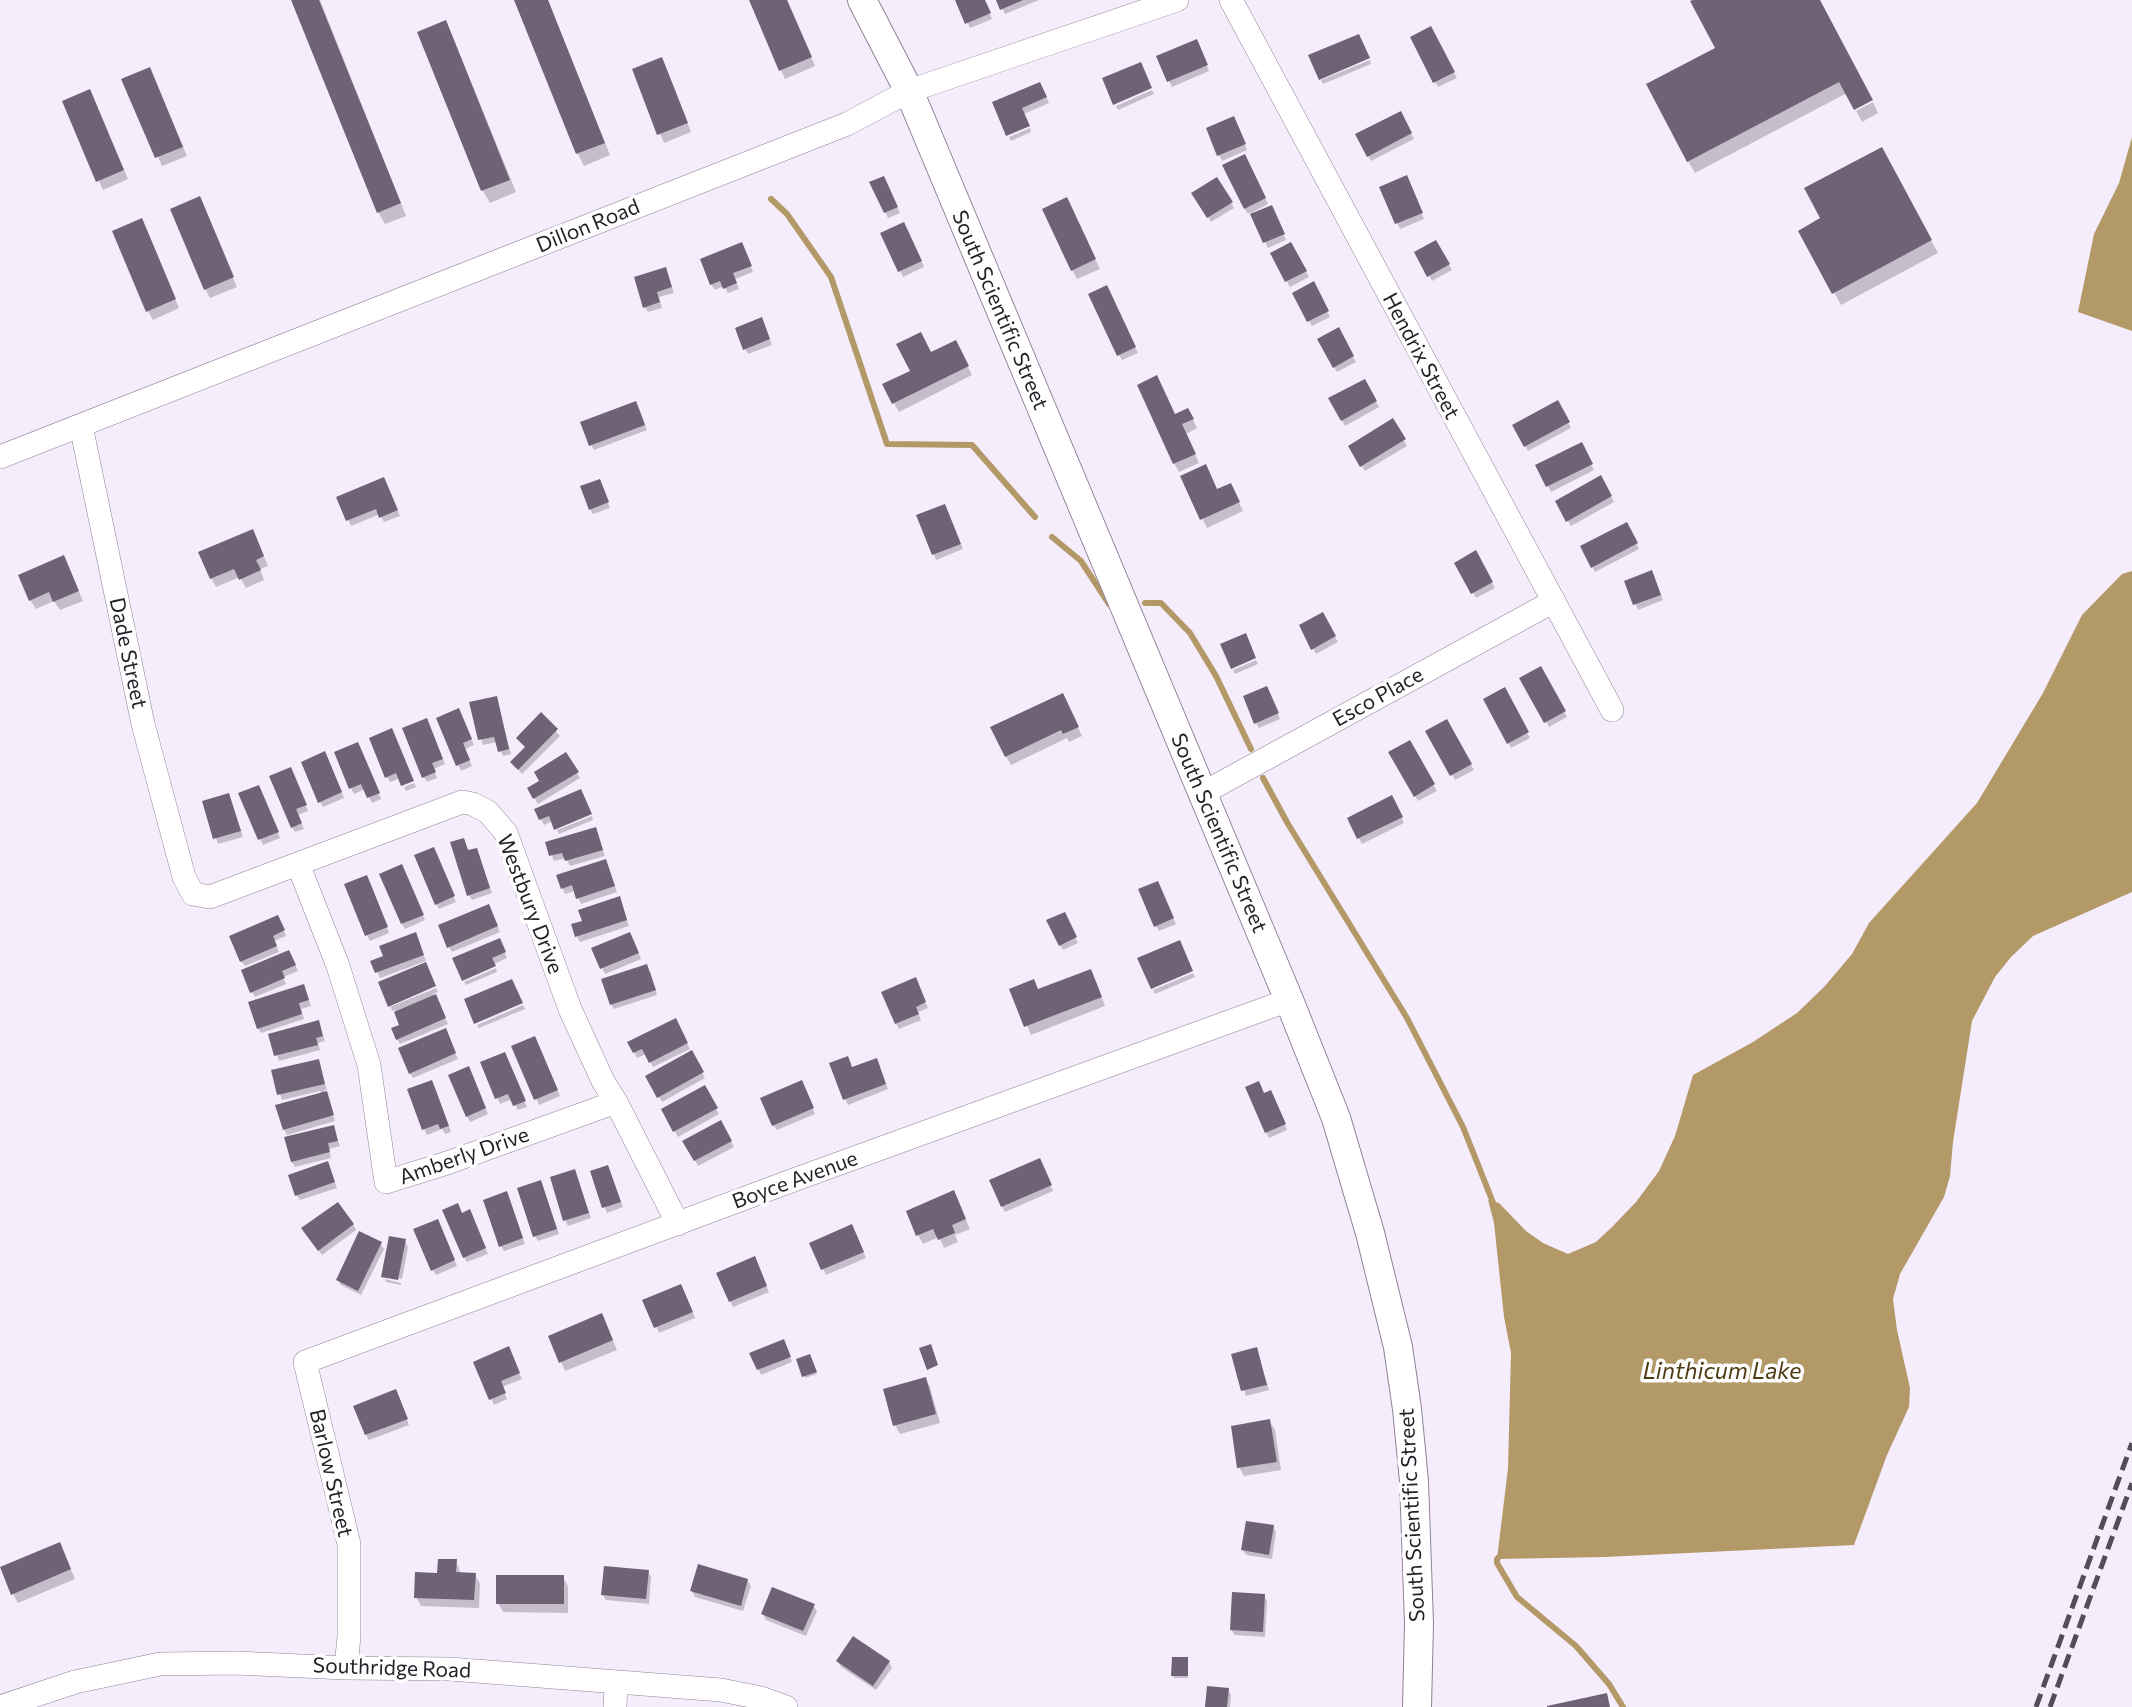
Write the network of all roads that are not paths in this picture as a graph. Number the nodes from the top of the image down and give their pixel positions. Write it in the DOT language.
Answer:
graph roads {
  1 [pos="862,0"];
  2 [pos="1177,0"];
  3 [pos="1231,0"];
  4 [pos="909,92"];
  5 [pos="81,426"];
  6 [pos="0,457"];
  7 [pos="1554,601"];
  8 [pos="1612,710"];
  9 [pos="1203,793"];
  10 [pos="298,864"];
  11 [pos="184,877"];
  12 [pos="1289,1000"];
  13 [pos="616,1102"];
  14 [pos="678,1224"];
  15 [pos="305,1364"];
  16 [pos="346,1668"];
  17 [pos="616,1682"];
  18 [pos="0,1707"];
  19 [pos="615,1707"];
  20 [pos="786,1707"];
  21 [pos="1417,1707"];
  1 -- 4 [label="street, South Scientific Street"];
  2 -- 4 [label="street, Dillon Road"];
  3 -- 7 [label="street, Hendrix Street"];
  4 -- 5 [label="street, Dillon Road"];
  4 -- 9 [label="street, South Scientific Street"];
  5 -- 6 [label="street, Dillon Road"];
  5 -- 11 [label="street, Dade Street"];
  7 -- 8 [label="street, Hendrix Street"];
  7 -- 9 [label="street, Esco Place"];
  9 -- 12 [label="street, South Scientific Street"];
  10 -- 11 [label="street, Westbury Drive"];
  10 -- 13 [label="street, Westbury Drive"];
  10 -- 13 [label="street, Amberly Drive"];
  12 -- 14 [label="street, Boyce Avenue"];
  12 -- 21 [label="street, South Scientific Street"];
  13 -- 14 [label="street, Westbury Drive"];
  14 -- 15 [label="street, Boyce Avenue"];
  15 -- 16 [label="street, Barlow Street"];
  16 -- 17 [label="street, Southridge Road"];
  16 -- 18 [label="street, Southridge Road"];
  17 -- 19 [label="street"];
  17 -- 20 [label="street, Southridge Road"];
}
